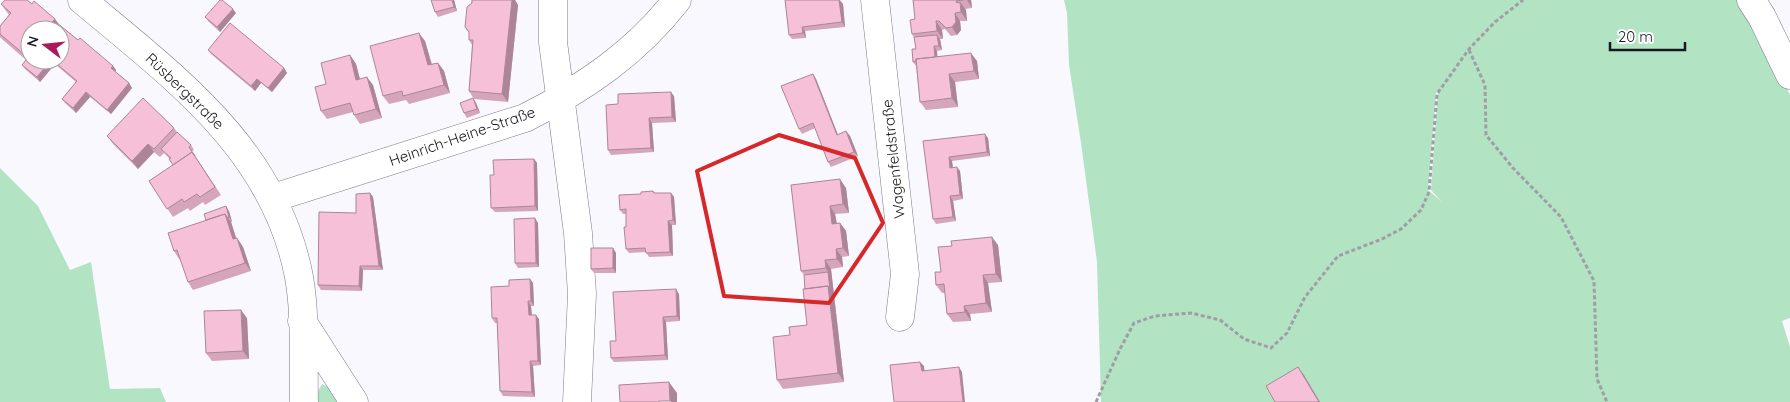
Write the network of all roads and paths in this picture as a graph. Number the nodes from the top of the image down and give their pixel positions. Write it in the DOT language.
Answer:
graph roads {
  1 [pos="82,0"];
  2 [pos="553,0"];
  3 [pos="677,0"];
  4 [pos="875,0"];
  5 [pos="1524,0"];
  6 [pos="1751,0"];
  7 [pos="1469,49"];
  8 [pos="1790,75"];
  9 [pos="560,100"];
  10 [pos="273,198"];
  11 [pos="900,317"];
  12 [pos="302,321"];
  13 [pos="304,402"];
  14 [pos="354,402"];
  15 [pos="577,402"];
  16 [pos="1096,402"];
  17 [pos="1607,402"];
  1 -- 10 [label="street, Rüsbergstraße"];
  2 -- 9 [label="street"];
  3 -- 9 [label="street, Heinrich-Heine-Straße"];
  4 -- 11 [label="street, Wagenfeldstraße"];
  5 -- 7 [label="path"];
  6 -- 8 [label="street"];
  7 -- 16 [label="path"];
  7 -- 17 [label="path"];
  9 -- 10 [label="street, Heinrich-Heine-Straße"];
  9 -- 15 [label="street"];
  10 -- 12 [label="street, Rüsbergstraße"];
  12 -- 13 [label="street, Rüsbergstraße"];
  12 -- 14 [label="street"];
}
